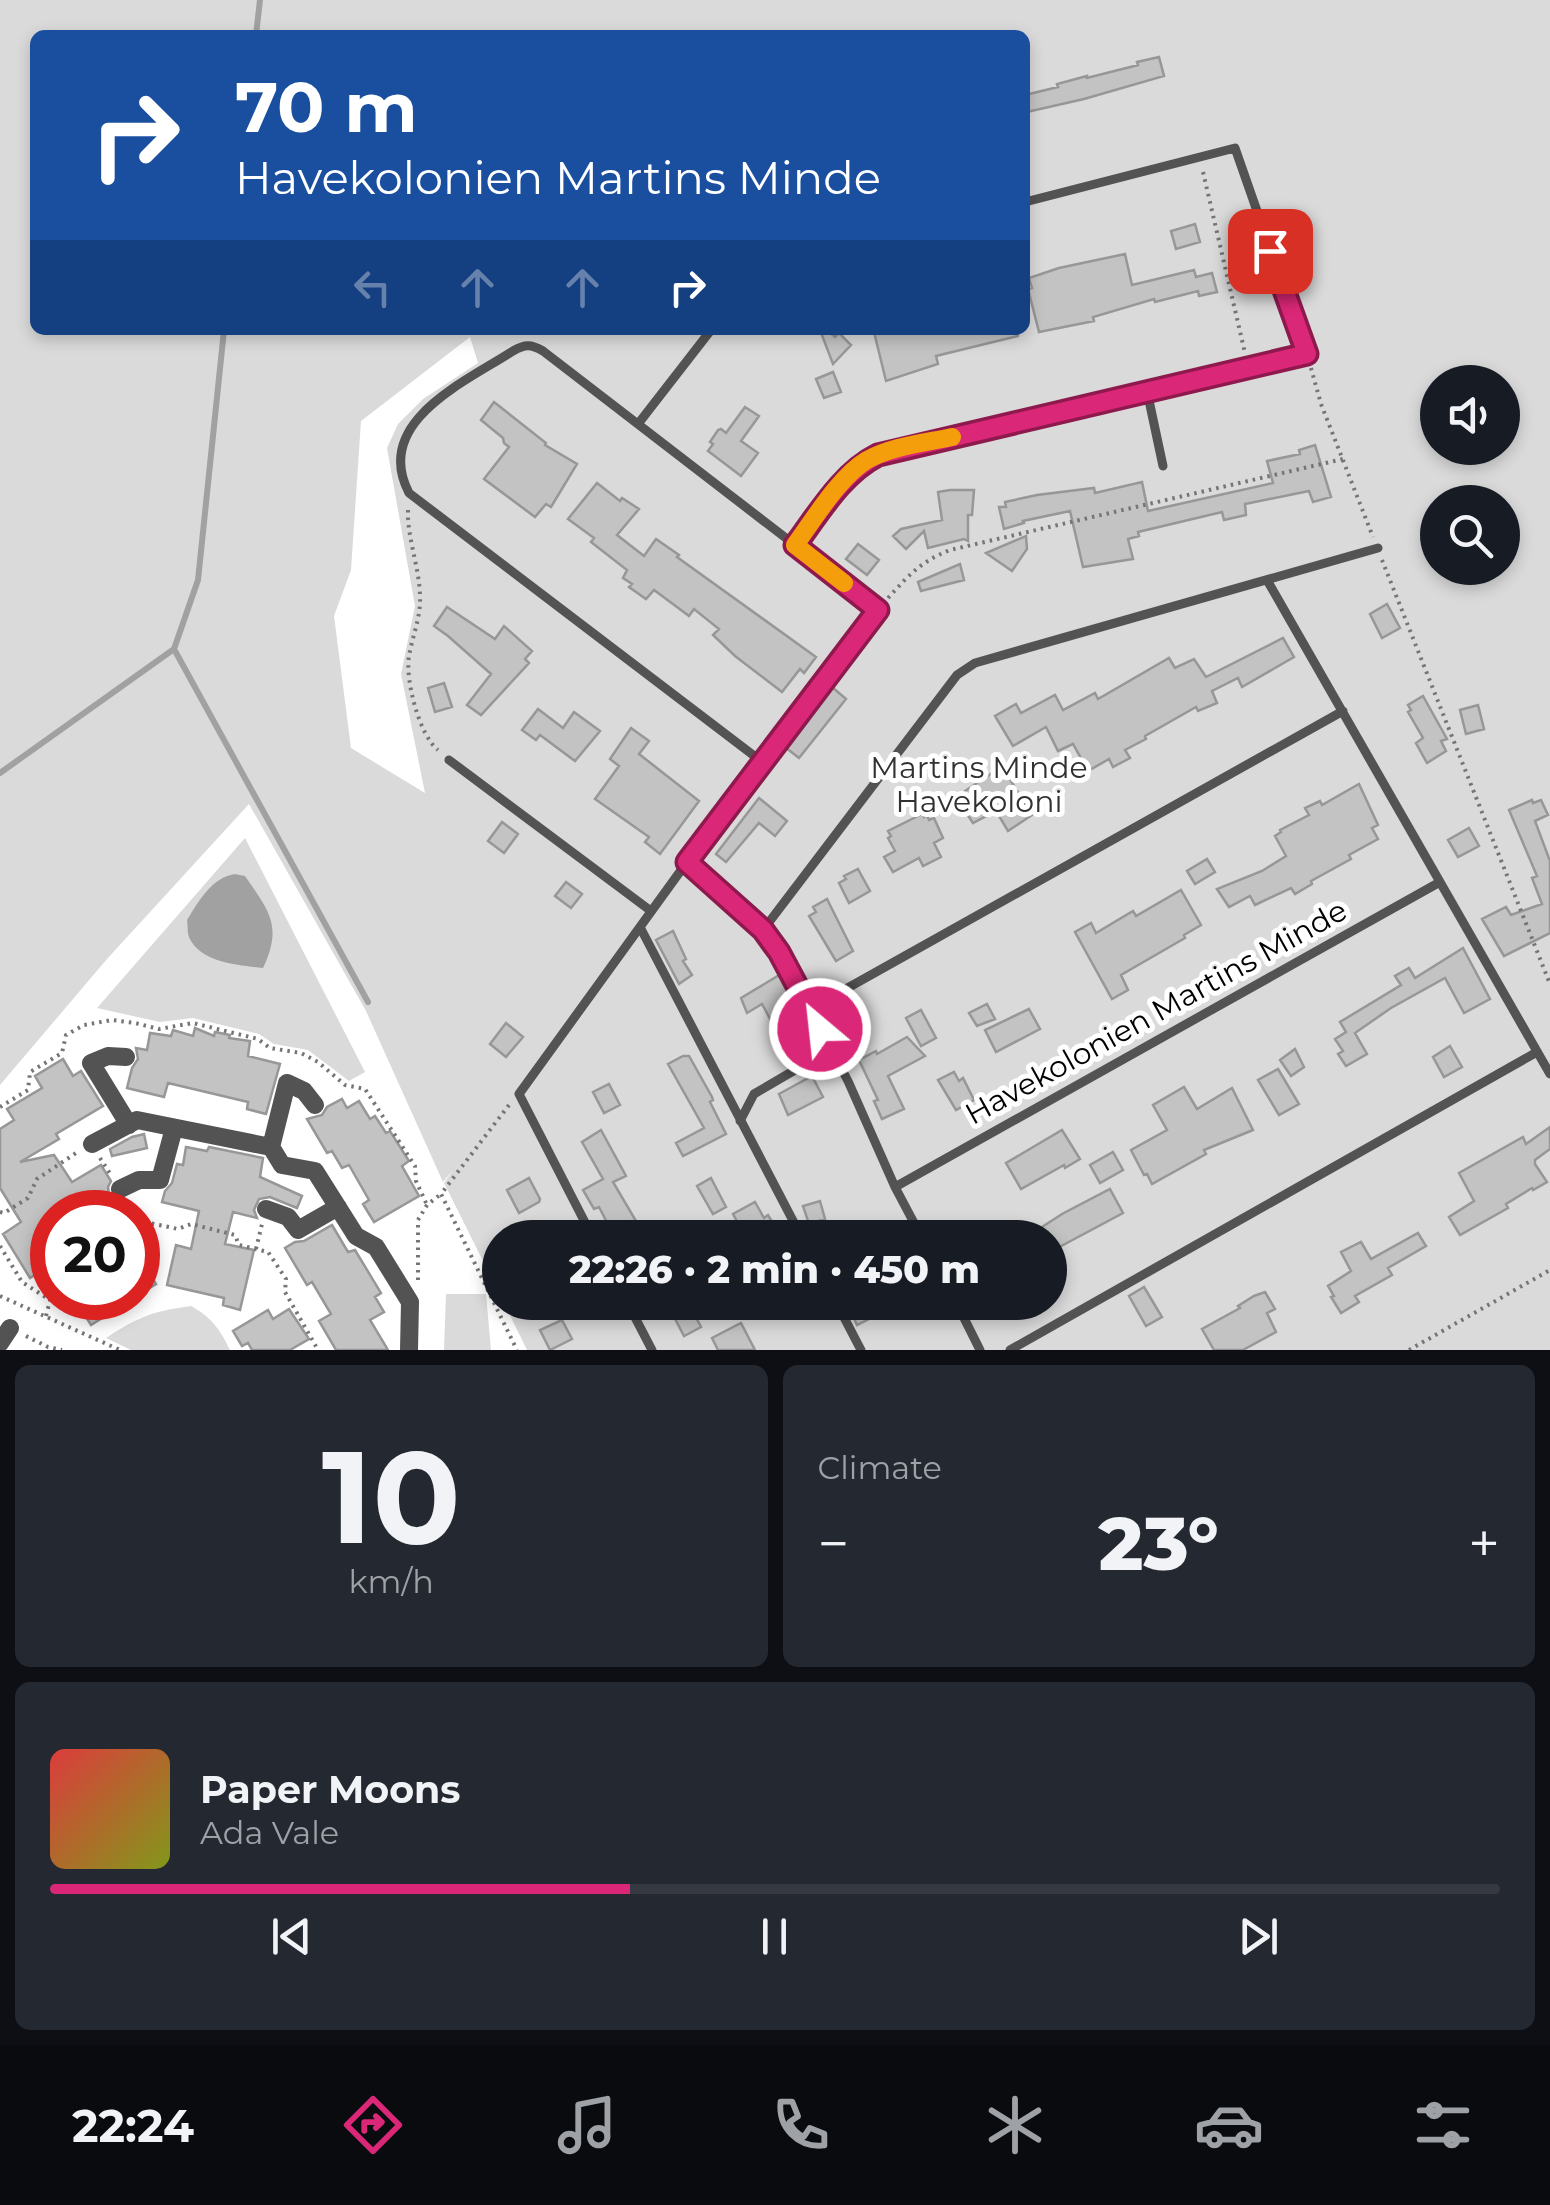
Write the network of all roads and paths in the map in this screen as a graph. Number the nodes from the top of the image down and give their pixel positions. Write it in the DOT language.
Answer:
graph roads {
  1 [pos="1200,156"];
  2 [pos="1030,201"];
  3 [pos="707,335"];
  4 [pos="1307,354"];
  5 [pos="1248,367"];
  6 [pos="1147,391"];
  7 [pos="638,424"];
  8 [pos="1343,459"];
  9 [pos="1163,466"];
  10 [pos="418,500"];
  11 [pos="795,545"];
  12 [pos="1378,548"];
  13 [pos="1268,580"];
  14 [pos="878,610"];
  15 [pos="1343,712"];
  16 [pos="449,760"];
  17 [pos="761,761"];
  18 [pos="687,862"];
  19 [pos="1440,882"];
  20 [pos="651,911"];
  21 [pos="640,927"];
  22 [pos="763,930"];
  23 [pos="1550,984"];
  24 [pos="810,1009"];
  25 [pos="831,1050"];
  26 [pos="1537,1052"];
  27 [pos="126,1057"];
  28 [pos="1550,1074"];
  29 [pos="518,1094"];
  30 [pos="314,1105"];
  31 [pos="0,1107"];
  32 [pos="740,1121"];
  33 [pos="129,1125"];
  34 [pos="174,1128"];
  35 [pos="92,1144"];
  36 [pos="271,1147"];
  37 [pos="895,1186"];
  38 [pos="120,1190"];
  39 [pos="441,1194"];
  40 [pos="427,1205"];
  41 [pos="338,1207"];
  42 [pos="266,1209"];
  43 [pos="0,1212"];
  44 [pos="584,1220"];
  45 [pos="792,1220"];
  46 [pos="913,1220"];
  47 [pos="160,1226"];
  48 [pos="0,1246"];
  49 [pos="1550,1270"];
  50 [pos="30,1287"];
  51 [pos="0,1296"];
  52 [pos="410,1302"];
  53 [pos="30,1309"];
  54 [pos="55,1320"];
  55 [pos="636,1320"];
  56 [pos="845,1320"];
  57 [pos="965,1320"];
  58 [pos="5,1335"];
  59 [pos="62,1350"];
  60 [pos="120,1350"];
  61 [pos="318,1350"];
  62 [pos="410,1350"];
  63 [pos="516,1350"];
  64 [pos="652,1350"];
  65 [pos="861,1350"];
  66 [pos="980,1350"];
  67 [pos="1010,1350"];
  68 [pos="1409,1350"];
  1 -- 2 [label="lane"];
  1 -- 4 [label="lane"];
  1 -- 5 [label="path"];
  3 -- 7 [label="lane"];
  4 -- 5 [label="lane"];
  4 -- 8 [label="path"];
  5 -- 6 [label="lane"];
  6 -- 9 [label="lane"];
  6 -- 11 [label="lane"];
  7 -- 10 [label="lane"];
  7 -- 11 [label="lane"];
  8 -- 12 [label="path"];
  8 -- 14 [label="path"];
  10 -- 16 [label="path"];
  10 -- 17 [label="lane"];
  11 -- 14 [label="lane"];
  12 -- 13 [label="lane"];
  12 -- 23 [label="path"];
  13 -- 15 [label="lane"];
  13 -- 22 [label="lane"];
  14 -- 17 [label="lane"];
  15 -- 19 [label="lane"];
  15 -- 24 [label="lane"];
  16 -- 20 [label="lane"];
  17 -- 18 [label="lane"];
  18 -- 20 [label="lane"];
  18 -- 22 [label="lane"];
  19 -- 26 [label="lane"];
  19 -- 37 [label="lane, Havekolonien Martins Minde"];
  20 -- 21 [label="lane"];
  21 -- 29 [label="lane"];
  21 -- 32 [label="lane"];
  22 -- 24 [label="lane"];
  24 -- 25 [label="lane"];
  25 -- 32 [label="lane"];
  25 -- 37 [label="lane"];
  26 -- 28 [label="lane"];
  26 -- 67 [label="lane"];
  27 -- 33 [label="street"];
  29 -- 39 [label="path"];
  29 -- 44 [label="lane"];
  30 -- 36 [label="street"];
  31 -- 40 [label="path"];
  32 -- 45 [label="lane"];
  33 -- 34 [label="street"];
  33 -- 35 [label="street"];
  34 -- 36 [label="street"];
  34 -- 38 [label="street"];
  35 -- 43 [label="path"];
  36 -- 41 [label="street"];
  37 -- 46 [label="lane"];
  39 -- 40 [label="path"];
  39 -- 63 [label="path"];
  40 -- 52 [label="path"];
  41 -- 42 [label="street"];
  41 -- 52 [label="street"];
  47 -- 61 [label="path"];
  48 -- 50 [label="path"];
  49 -- 68 [label="path"];
  51 -- 53 [label="path"];
  52 -- 62 [label="street"];
  54 -- 60 [label="path"];
  55 -- 64 [label="lane"];
  56 -- 65 [label="lane"];
  57 -- 66 [label="lane"];
  58 -- 59 [label="path"];
}
